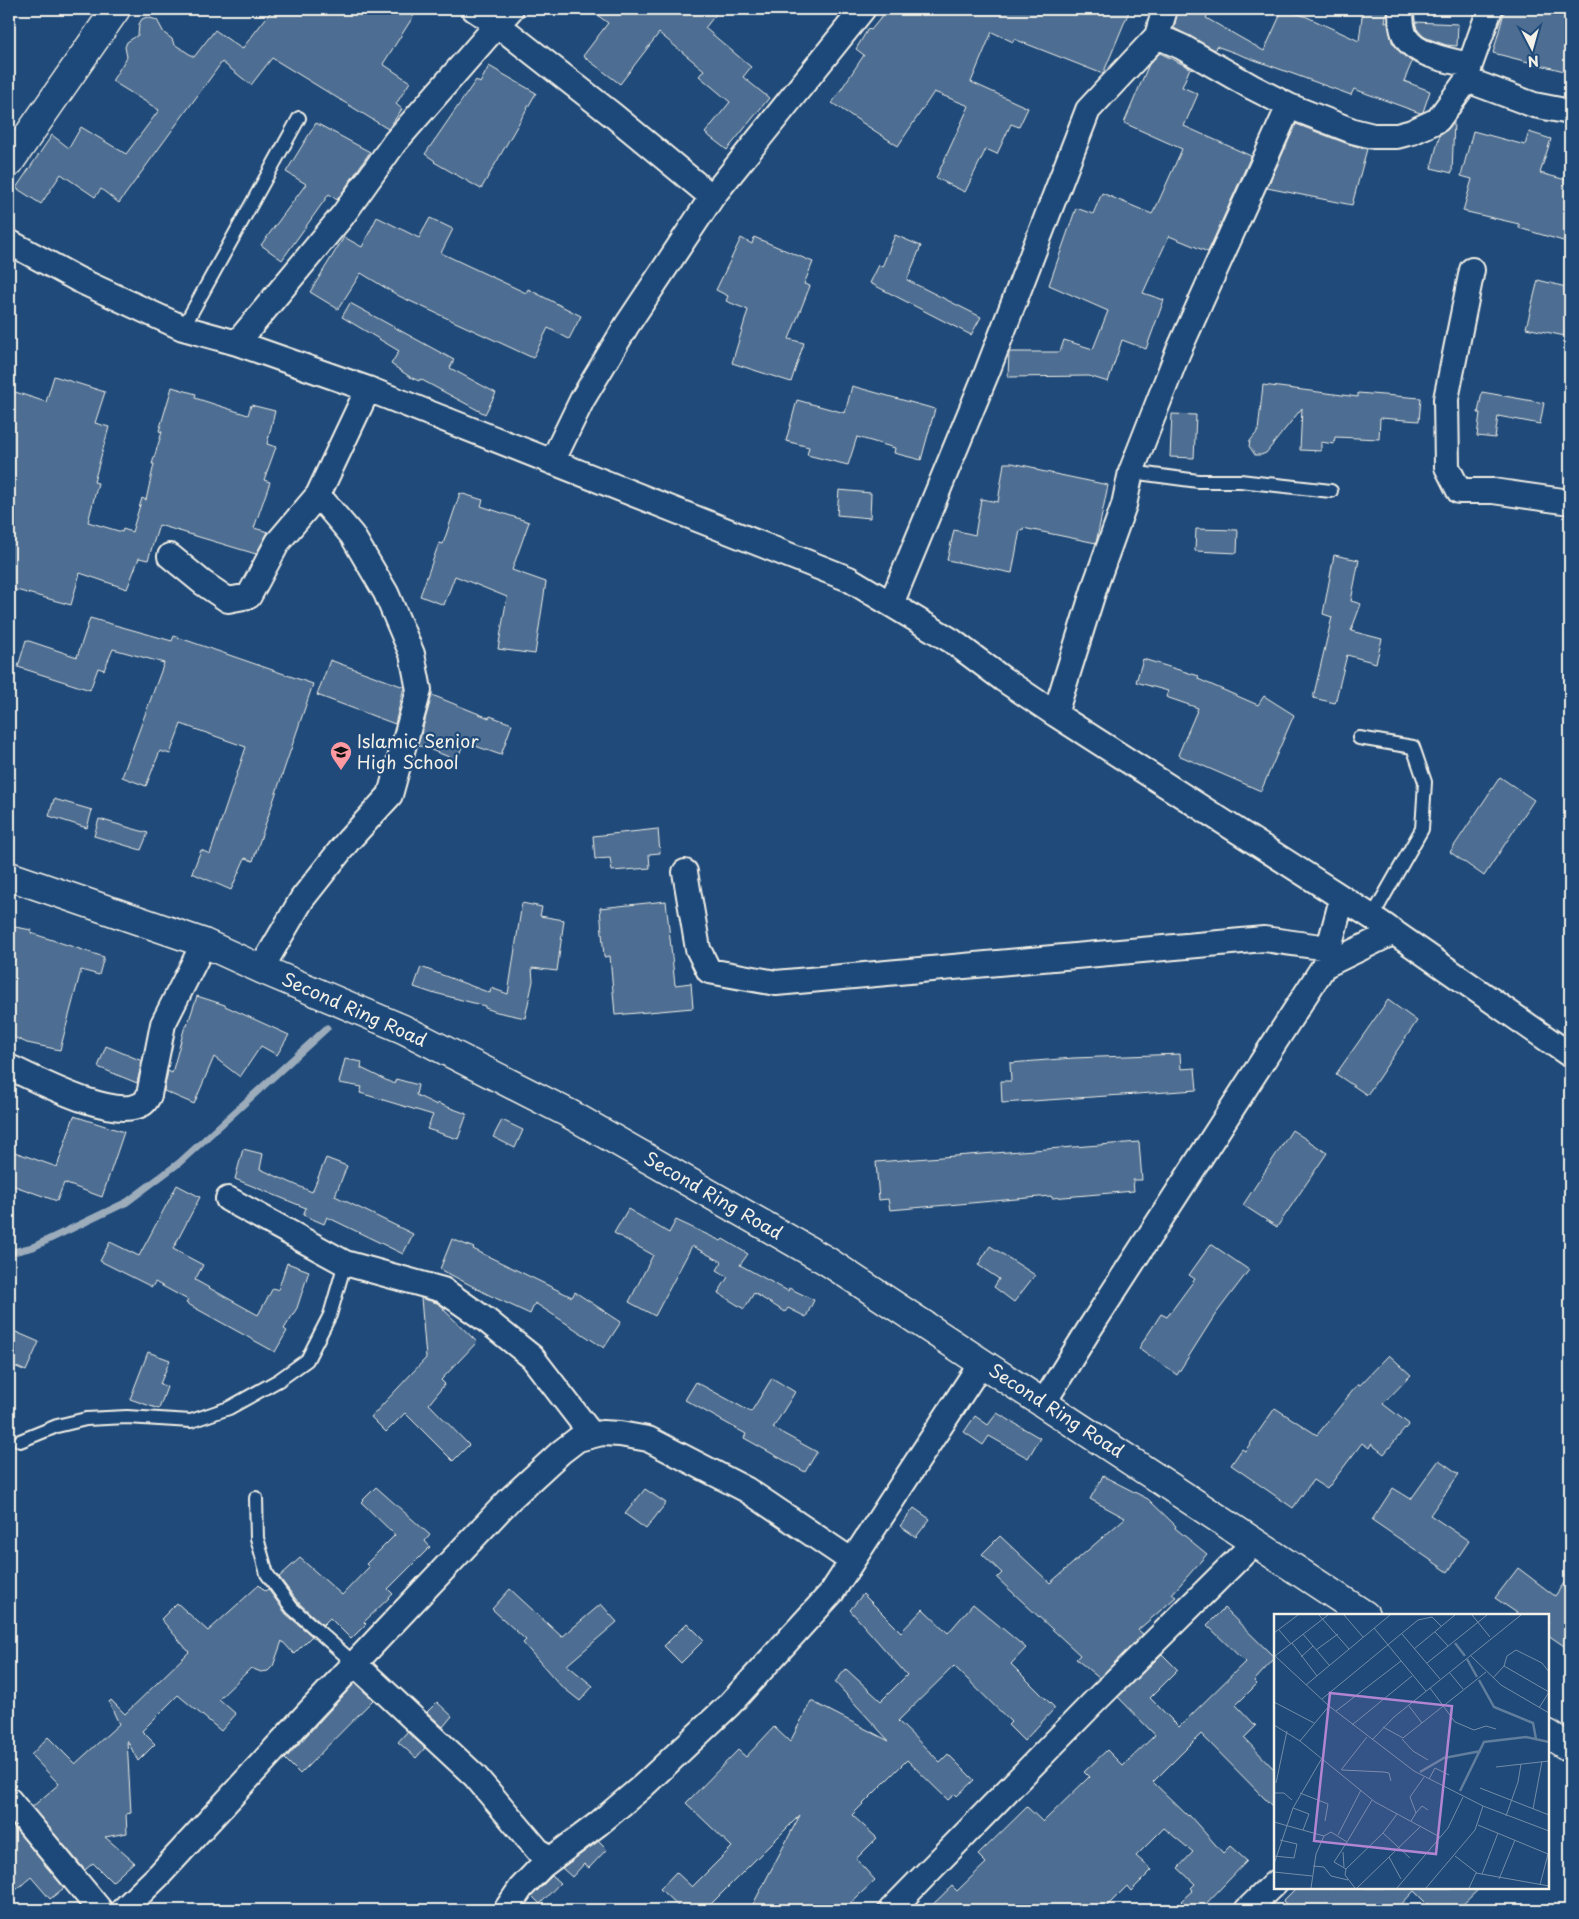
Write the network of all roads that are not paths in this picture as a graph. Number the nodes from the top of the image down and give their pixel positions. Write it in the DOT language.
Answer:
graph roads {
  1 [pos="116,9"];
  2 [pos="474,9"];
  3 [pos="863,9"];
  4 [pos="1166,9"];
  5 [pos="1401,9"];
  6 [pos="1490,9"];
  7 [pos="504,17"];
  8 [pos="1156,36"];
  9 [pos="1468,72"];
  10 [pos="1289,106"];
  11 [pos="1570,112"];
  12 [pos="299,118"];
  13 [pos="9,163"];
  14 [pos="712,196"];
  15 [pos="9,242"];
  16 [pos="1472,270"];
  17 [pos="183,328"];
  18 [pos="237,343"];
  19 [pos="368,389"];
  20 [pos="552,462"];
  21 [pos="1131,472"];
  22 [pos="1331,491"];
  23 [pos="318,495"];
  24 [pos="1570,502"];
  25 [pos="170,556"];
  26 [pos="891,604"];
  27 [pos="1056,714"];
  28 [pos="1359,738"];
  29 [pos="685,872"];
  30 [pos="9,876"];
  31 [pos="1342,899"];
  32 [pos="1372,917"];
  33 [pos="1394,932"];
  34 [pos="204,943"];
  35 [pos="1326,957"];
  36 [pos="261,969"];
  37 [pos="1570,1055"];
  38 [pos="9,1067"];
  39 [pos="228,1199"];
  40 [pos="345,1263"];
  41 [pos="982,1362"];
  42 [pos="1044,1402"];
  43 [pos="592,1435"];
  44 [pos="20,1442"];
  45 [pos="256,1498"];
  46 [pos="1255,1542"];
  47 [pos="852,1561"];
  48 [pos="1363,1614"];
  49 [pos="355,1664"];
  50 [pos="9,1800"];
  51 [pos="547,1861"];
  52 [pos="1274,1884"];
  53 [pos="100,1910"];
  54 [pos="123,1910"];
  55 [pos="506,1910"];
  56 [pos="891,1910"];
  57 [pos="1247,1910"];
  1 -- 13 [label="main road"];
  2 -- 7 [label="street"];
  3 -- 14 [label="street"];
  4 -- 8 [label="street"];
  5 -- 9 [label="street"];
  6 -- 9 [label="street"];
  7 -- 14 [label="street"];
  7 -- 18 [label="street"];
  8 -- 10 [label="street"];
  8 -- 26 [label="street"];
  9 -- 10 [label="street"];
  9 -- 11 [label="street"];
  10 -- 21 [label="street"];
  12 -- 17 [label="lane"];
  14 -- 20 [label="street"];
  15 -- 17 [label="street"];
  16 -- 24 [label="street"];
  17 -- 18 [label="street"];
  18 -- 19 [label="street"];
  19 -- 20 [label="street"];
  19 -- 23 [label="street"];
  20 -- 26 [label="street"];
  21 -- 22 [label="lane"];
  21 -- 27 [label="street"];
  23 -- 25 [label="street"];
  23 -- 36 [label="street"];
  26 -- 27 [label="street"];
  27 -- 31 [label="street"];
  28 -- 32 [label="lane"];
  29 -- 35 [label="street"];
  30 -- 34 [label="main road, Second Ring Road"];
  31 -- 32 [label="street"];
  31 -- 35 [label="street"];
  32 -- 33 [label="street"];
  33 -- 35 [label="street"];
  33 -- 37 [label="street"];
  34 -- 36 [label="main road, Second Ring Road"];
  34 -- 38 [label="street"];
  35 -- 42 [label="street"];
  36 -- 41 [label="main road, Second Ring Road"];
  39 -- 40 [label="street"];
  40 -- 43 [label="street"];
  40 -- 44 [label="lane"];
  41 -- 42 [label="main road, Second Ring Road"];
  41 -- 47 [label="street"];
  42 -- 46 [label="main road, Second Ring Road"];
  43 -- 47 [label="street"];
  43 -- 49 [label="street"];
  45 -- 49 [label="lane"];
  46 -- 48 [label="main road, Second Ring Road"];
  46 -- 56 [label="street"];
  47 -- 51 [label="street"];
  49 -- 51 [label="street"];
  49 -- 54 [label="street"];
  50 -- 53 [label="street"];
  51 -- 55 [label="street"];
  52 -- 57 [label="street"];
}
